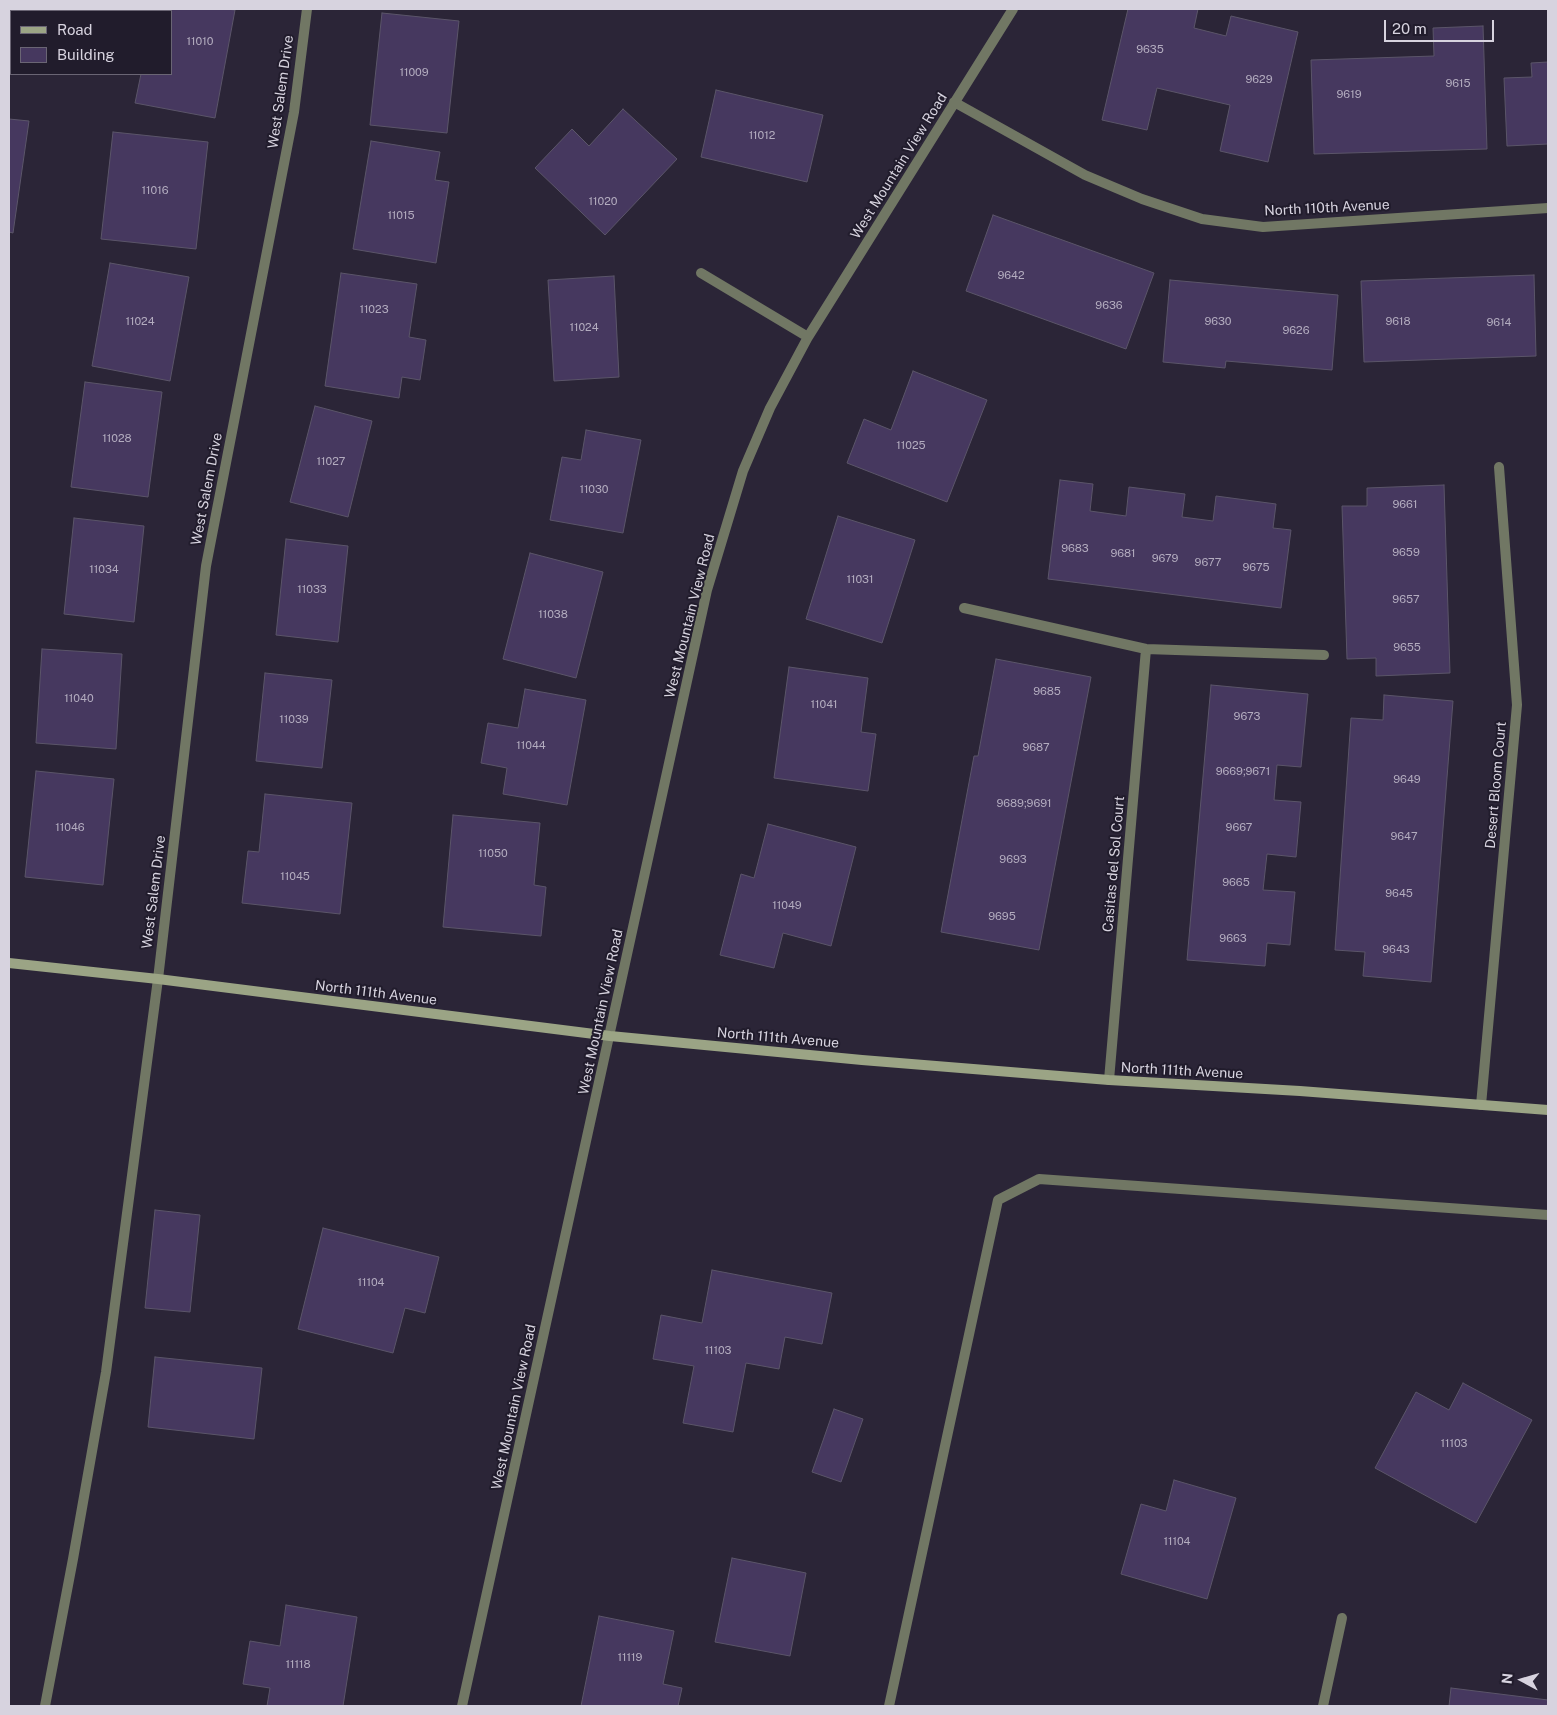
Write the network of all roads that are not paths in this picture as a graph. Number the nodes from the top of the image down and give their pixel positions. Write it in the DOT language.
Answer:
graph roads {
  1 [pos="307,9"];
  2 [pos="1013,9"];
  3 [pos="954,102"];
  4 [pos="1548,208"];
  5 [pos="701,273"];
  6 [pos="808,337"];
  7 [pos="1499,467"];
  8 [pos="964,608"];
  9 [pos="1146,649"];
  10 [pos="1324,655"];
  11 [pos="9,963"];
  12 [pos="158,979"];
  13 [pos="610,1036"];
  14 [pos="1109,1080"];
  15 [pos="1481,1105"];
  16 [pos="1548,1110"];
  17 [pos="1548,1215"];
  18 [pos="1342,1618"];
  19 [pos="45,1706"];
  20 [pos="462,1706"];
  21 [pos="889,1706"];
  22 [pos="1323,1706"];
  1 -- 12 [label="street, West Salem Drive"];
  2 -- 3 [label="street, West Mountain View Road"];
  3 -- 4 [label="street, North 110th Avenue"];
  3 -- 6 [label="street, West Mountain View Road"];
  5 -- 6 [label="street"];
  6 -- 13 [label="street, West Mountain View Road"];
  7 -- 15 [label="street, Desert Bloom Court"];
  8 -- 9 [label="street"];
  9 -- 10 [label="street"];
  9 -- 14 [label="street, Casitas del Sol Court"];
  11 -- 12 [label="street, North 111th Avenue"];
  12 -- 13 [label="street, North 111th Avenue"];
  12 -- 19 [label="street, West Salem Drive"];
  13 -- 14 [label="street, North 111th Avenue"];
  13 -- 20 [label="street, West Mountain View Road"];
  14 -- 15 [label="street, North 111th Avenue"];
  15 -- 16 [label="street, North 111th Avenue"];
  17 -- 21 [label="street"];
  18 -- 22 [label="street"];
}
